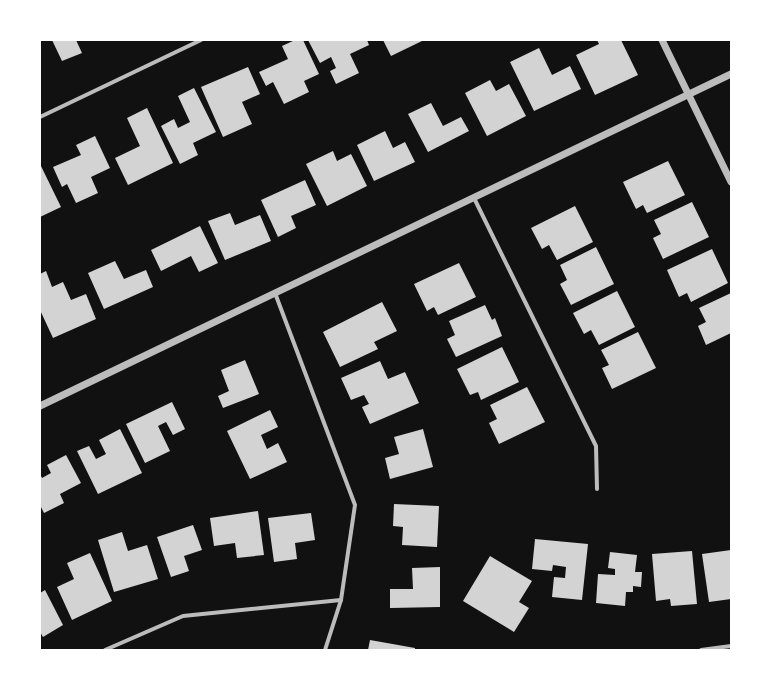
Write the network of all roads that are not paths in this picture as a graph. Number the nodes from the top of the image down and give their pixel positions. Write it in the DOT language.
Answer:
graph roads {
  1 [pos="201,40"];
  2 [pos="662,40"];
  3 [pos="731,74"];
  4 [pos="689,95"];
  5 [pos="40,117"];
  6 [pos="731,182"];
  7 [pos="474,198"];
  8 [pos="275,293"];
  9 [pos="40,406"];
  10 [pos="597,489"];
  11 [pos="341,600"];
  12 [pos="731,646"];
  13 [pos="106,650"];
  14 [pos="325,650"];
  15 [pos="701,650"];
  1 -- 5 [label="street"];
  2 -- 4 [label="street"];
  3 -- 4 [label="street"];
  4 -- 6 [label="street"];
  4 -- 7 [label="street"];
  7 -- 8 [label="street"];
  7 -- 10 [label="street"];
  8 -- 9 [label="street"];
  8 -- 11 [label="street"];
  11 -- 13 [label="street"];
  11 -- 14 [label="street"];
  12 -- 15 [label="street"];
}
